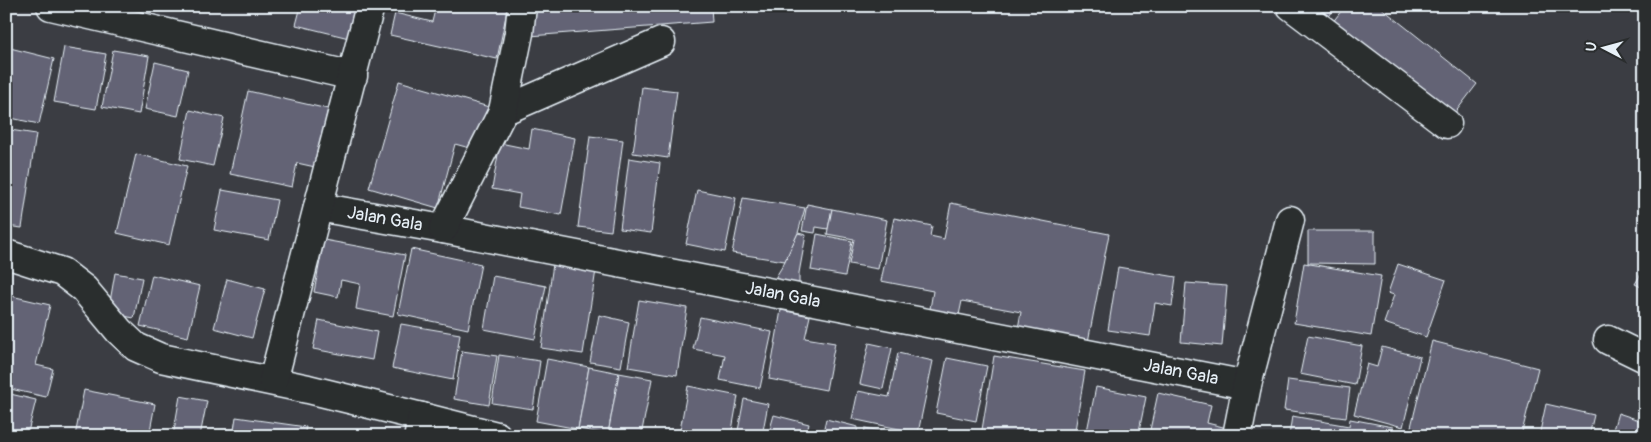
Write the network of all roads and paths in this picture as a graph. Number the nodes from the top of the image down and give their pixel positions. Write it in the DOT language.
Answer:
graph roads {
  1 [pos="51,6"];
  2 [pos="370,6"];
  3 [pos="522,6"];
  4 [pos="1292,6"];
  5 [pos="661,42"];
  6 [pos="353,76"];
  7 [pos="503,111"];
  8 [pos="1447,124"];
  9 [pos="318,207"];
  10 [pos="1290,220"];
  11 [pos="443,229"];
  12 [pos="6,254"];
  13 [pos="1608,340"];
  14 [pos="1645,358"];
  15 [pos="273,381"];
  16 [pos="1248,385"];
  17 [pos="420,426"];
  18 [pos="498,436"];
  19 [pos="1237,436"];
  1 -- 6 [label="street"];
  2 -- 6 [label="street"];
  3 -- 7 [label="street"];
  4 -- 8 [label="street"];
  5 -- 7 [label="street"];
  6 -- 9 [label="street"];
  7 -- 11 [label="street"];
  9 -- 11 [label="street, Jalan Gala"];
  9 -- 15 [label="street"];
  10 -- 16 [label="street"];
  11 -- 16 [label="street, Jalan Gala"];
  12 -- 15 [label="street"];
  13 -- 14 [label="street"];
  15 -- 17 [label="street"];
  16 -- 19 [label="street"];
  17 -- 18 [label="street"];
}
